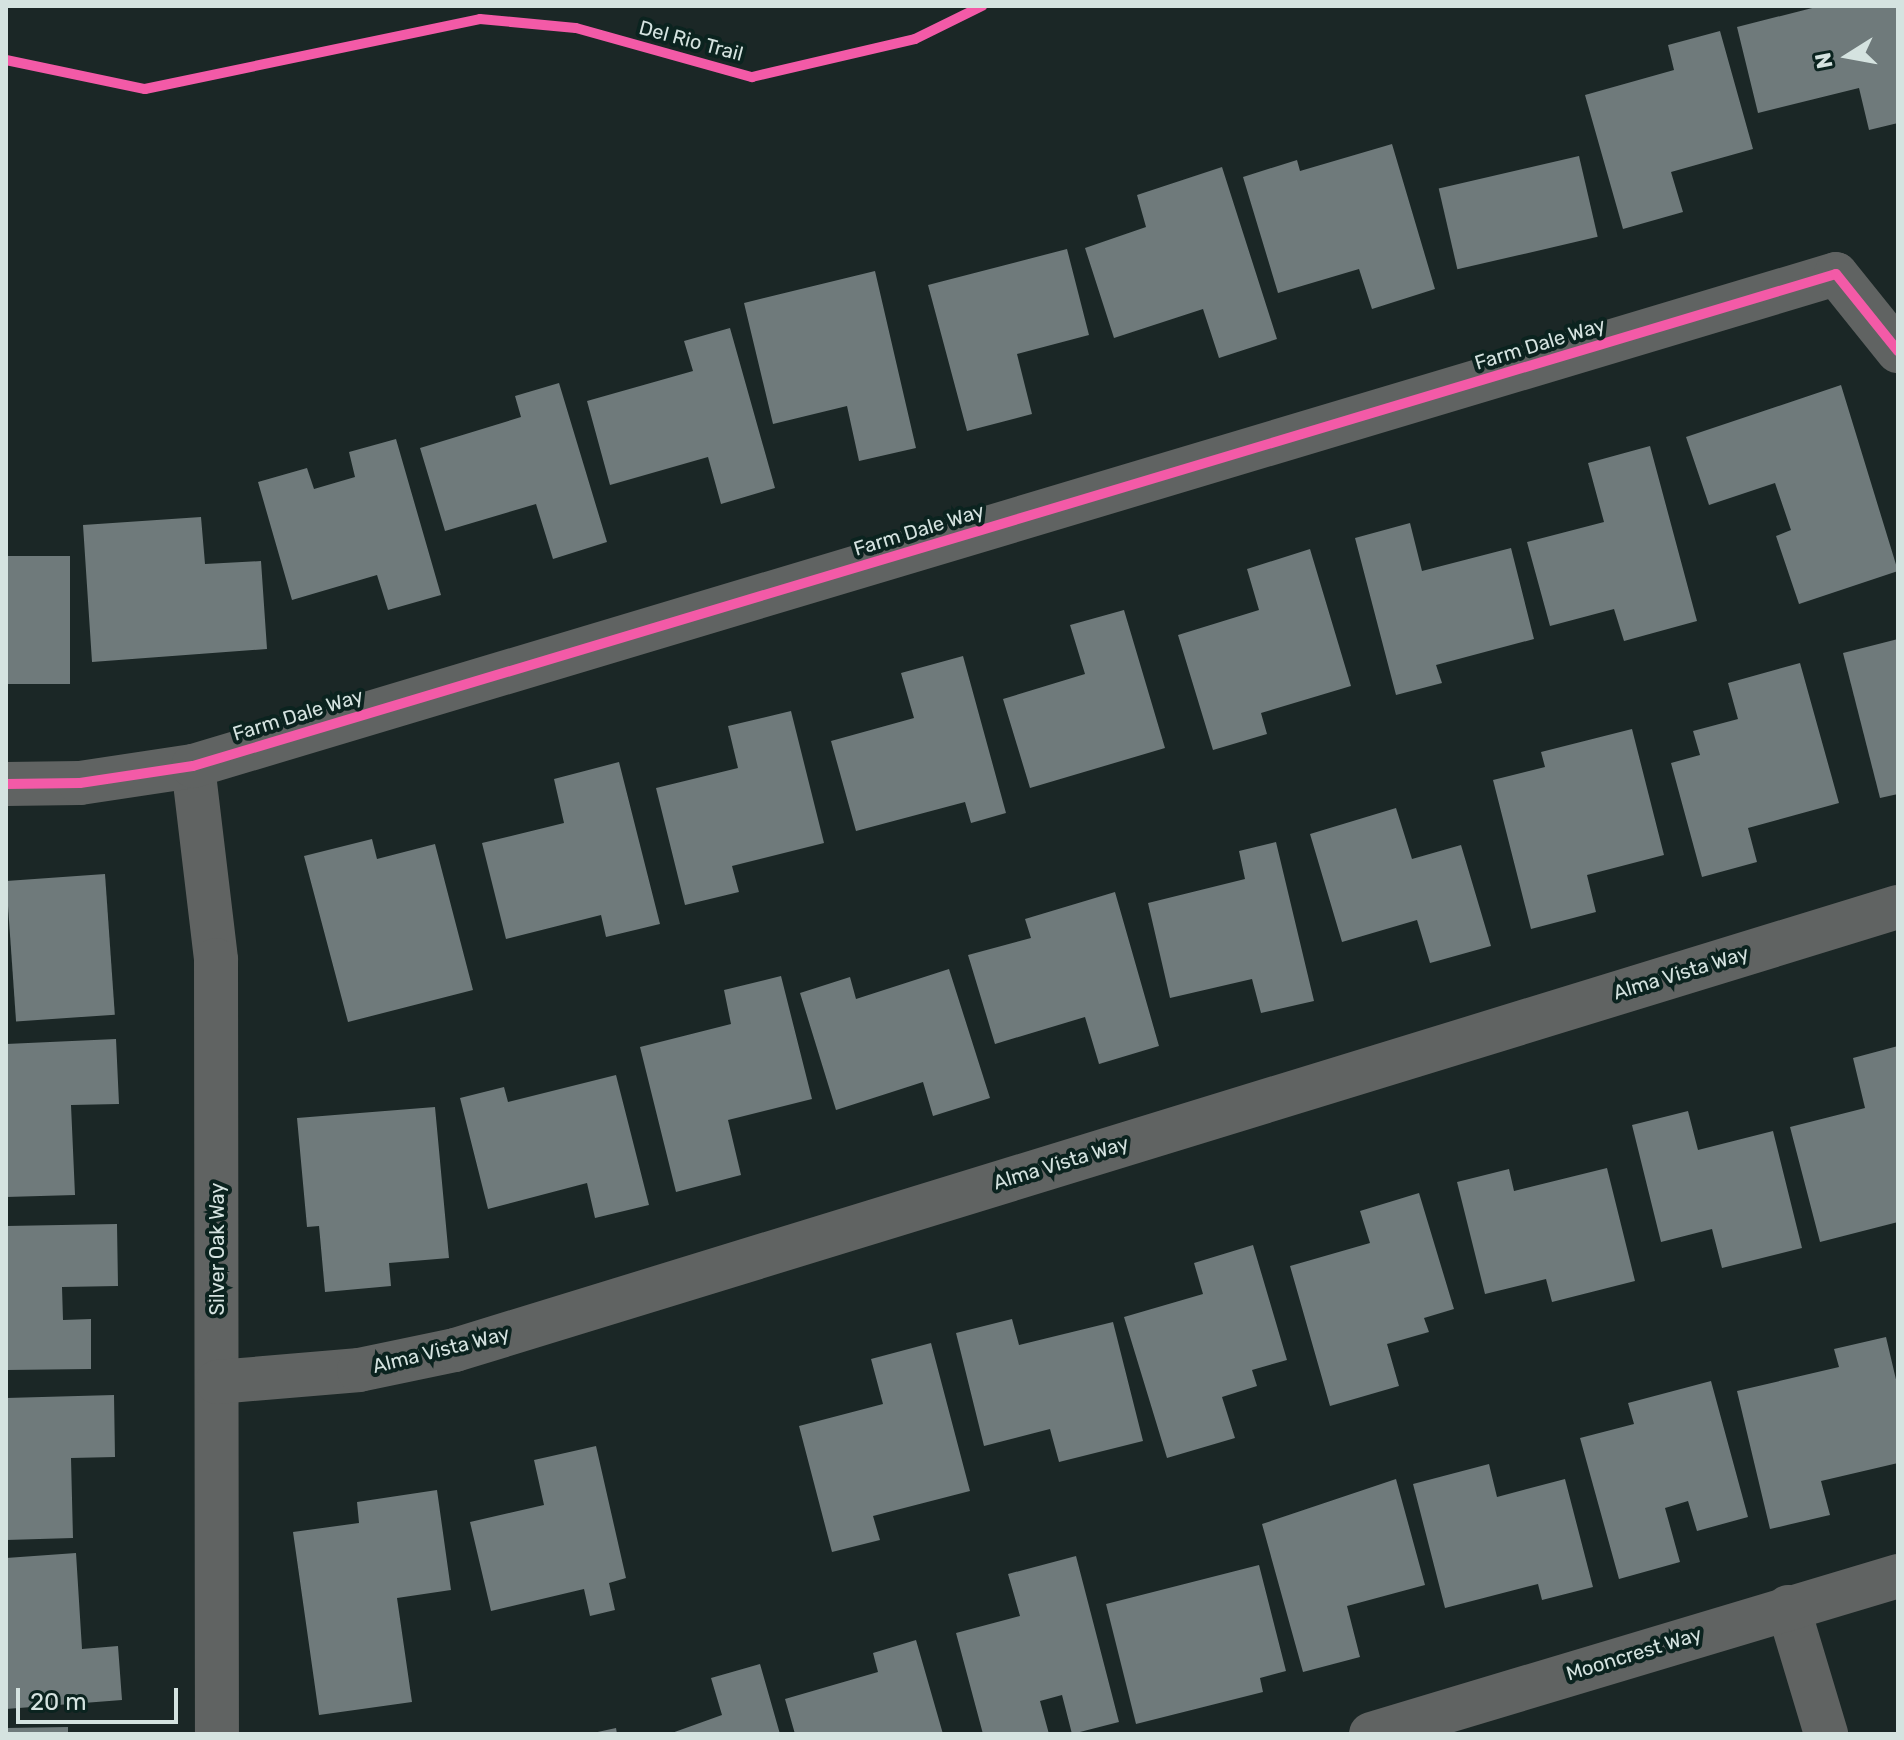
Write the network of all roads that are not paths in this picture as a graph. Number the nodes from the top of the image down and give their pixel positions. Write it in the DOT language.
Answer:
graph roads {
  1 [pos="1898,351"];
  2 [pos="193,766"];
  3 [pos="6,784"];
  4 [pos="1898,907"];
  5 [pos="217,1382"];
  6 [pos="1898,1576"];
  7 [pos="1788,1607"];
  8 [pos="217,1734"];
  9 [pos="1371,1734"];
  10 [pos="1826,1734"];
  1 -- 2 [label="street, Farm Dale Way"];
  2 -- 3 [label="street, Farm Dale Way"];
  2 -- 5 [label="street, Silver Oak Way"];
  4 -- 5 [label="street, Alma Vista Way"];
  5 -- 8 [label="street, Silver Oak Way"];
  6 -- 7 [label="street, Mooncrest Way"];
  7 -- 9 [label="street, Mooncrest Way"];
  7 -- 10 [label="street"];
}
